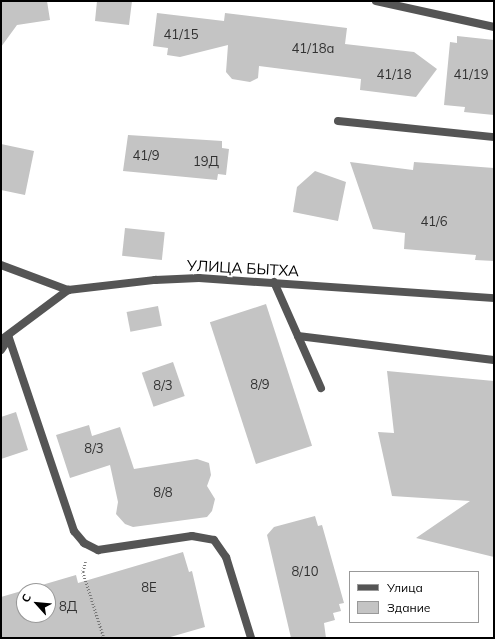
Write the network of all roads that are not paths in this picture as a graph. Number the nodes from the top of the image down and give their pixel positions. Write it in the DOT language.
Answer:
graph roads {
  1 [pos="376,1"];
  2 [pos="494,27"];
  3 [pos="338,121"];
  4 [pos="494,138"];
  5 [pos="1,265"];
  6 [pos="274,282"];
  7 [pos="68,290"];
  8 [pos="494,298"];
  9 [pos="298,336"];
  10 [pos="5,339"];
  11 [pos="1,350"];
  12 [pos="494,360"];
  13 [pos="321,388"];
  14 [pos="251,638"];
  1 -- 2 [label="street"];
  3 -- 4 [label="street"];
  5 -- 7 [label="street"];
  6 -- 7 [label="street, УЛИЦА БЫТХА"];
  6 -- 8 [label="street, УЛИЦА БЫТХА"];
  6 -- 9 [label="street"];
  7 -- 10 [label="street"];
  9 -- 12 [label="street"];
  9 -- 13 [label="street"];
  10 -- 11 [label="street"];
  10 -- 14 [label="street"];
}
